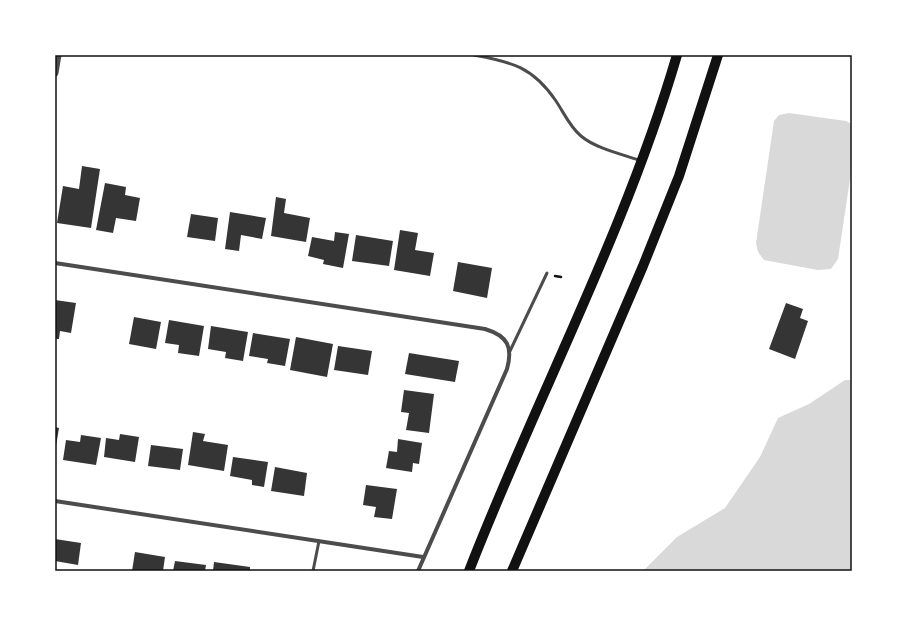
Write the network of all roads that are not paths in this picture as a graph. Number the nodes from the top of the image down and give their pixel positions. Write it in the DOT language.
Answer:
graph roads {
  1 [pos="58,55"];
  2 [pos="474,55"];
  3 [pos="677,55"];
  4 [pos="718,55"];
  5 [pos="55,73"];
  6 [pos="642,161"];
  7 [pos="55,263"];
  8 [pos="547,273"];
  9 [pos="510,351"];
  10 [pos="55,501"];
  11 [pos="319,541"];
  12 [pos="423,557"];
  13 [pos="313,571"];
  14 [pos="418,571"];
  15 [pos="469,571"];
  16 [pos="512,571"];
  1 -- 5 [label="street"];
  2 -- 6 [label="lane"];
  3 -- 6 [label="main road"];
  4 -- 16 [label="main road"];
  6 -- 15 [label="main road"];
  7 -- 9 [label="street"];
  8 -- 9 [label="lane"];
  9 -- 12 [label="street"];
  10 -- 11 [label="street"];
  11 -- 12 [label="street"];
  11 -- 13 [label="lane"];
  12 -- 14 [label="street"];
}
